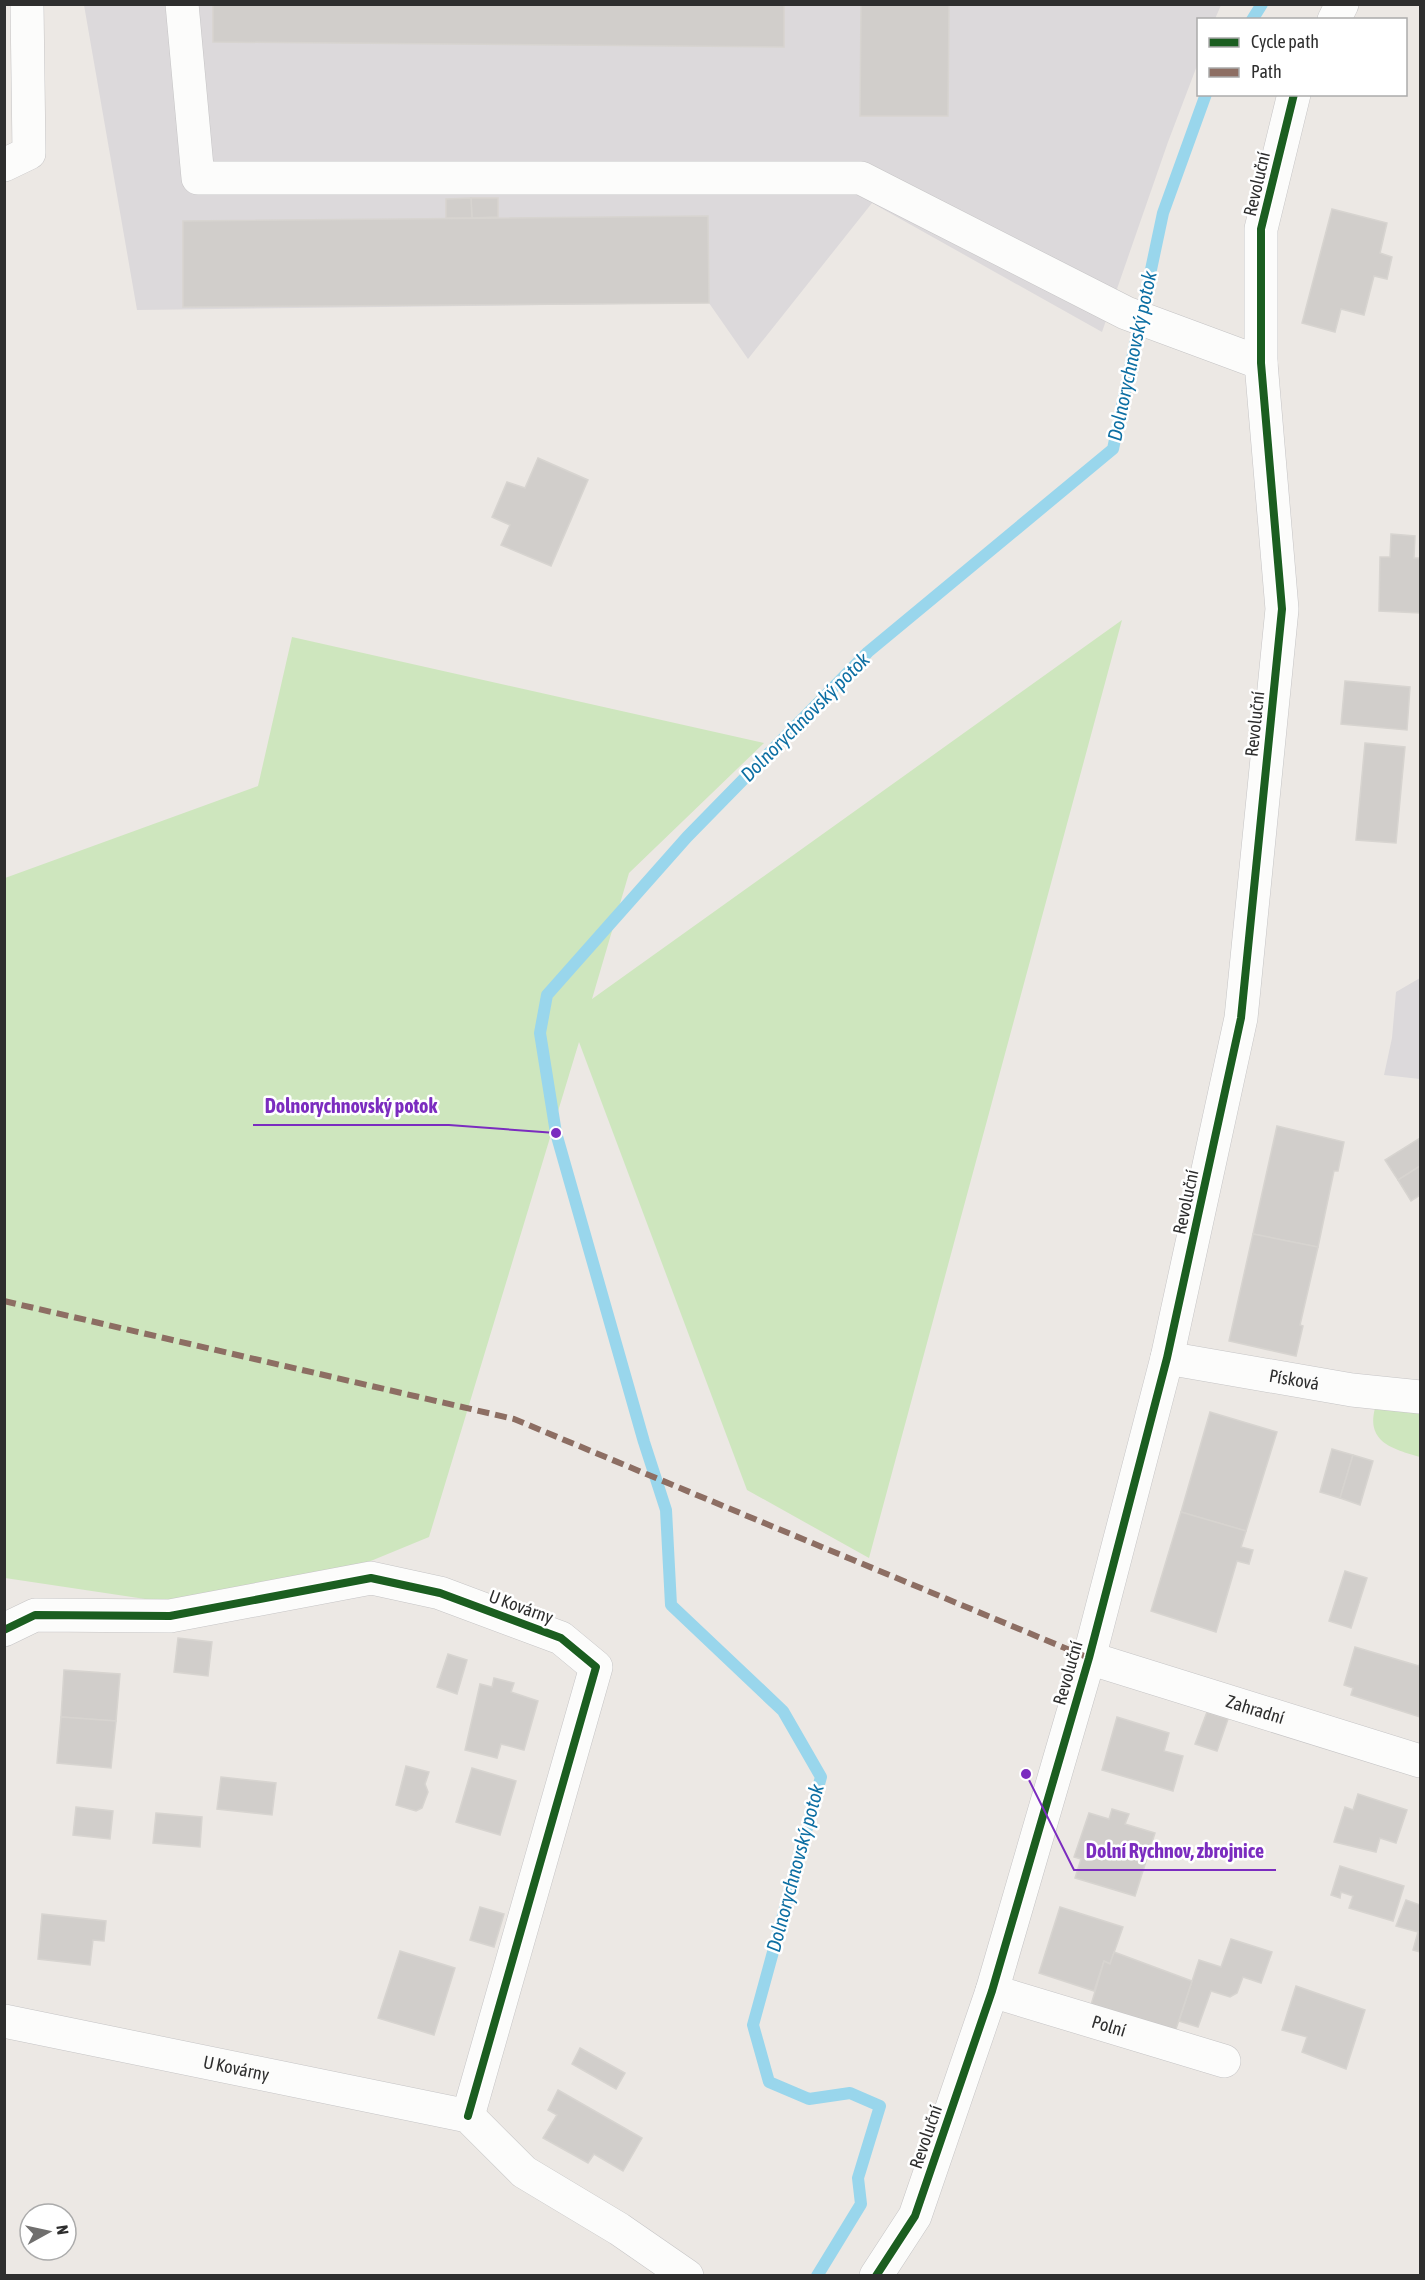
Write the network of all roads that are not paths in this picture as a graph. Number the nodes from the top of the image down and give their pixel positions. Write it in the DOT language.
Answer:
graph roads {
  1 [pos="27,4"];
  2 [pos="182,4"];
  3 [pos="1342,4"];
  4 [pos="1335,18"];
  5 [pos="1294,96"];
  6 [pos="4,165"];
  7 [pos="1261,363"];
  8 [pos="1167,1358"];
  9 [pos="1420,1397"];
  10 [pos="4,1630"];
  11 [pos="1089,1658"];
  12 [pos="1420,1761"];
  13 [pos="992,1990"];
  14 [pos="4,2021"];
  15 [pos="1224,2061"];
  16 [pos="468,2116"];
  17 [pos="687,2276"];
  18 [pos="876,2276"];
  1 -- 6 [label="street"];
  2 -- 7 [label="street"];
  3 -- 4 [label="street"];
  5 -- 7 [label="street, Revoluční"];
  7 -- 8 [label="street, Revoluční"];
  8 -- 9 [label="street, Písková"];
  8 -- 11 [label="street, Revoluční"];
  10 -- 16 [label="street, U Kovárny"];
  11 -- 12 [label="street, Zahradní"];
  11 -- 13 [label="street, Revoluční"];
  13 -- 15 [label="street, Polní"];
  13 -- 18 [label="street, Revoluční"];
  14 -- 16 [label="street, U Kovárny"];
  16 -- 17 [label="street"];
}
